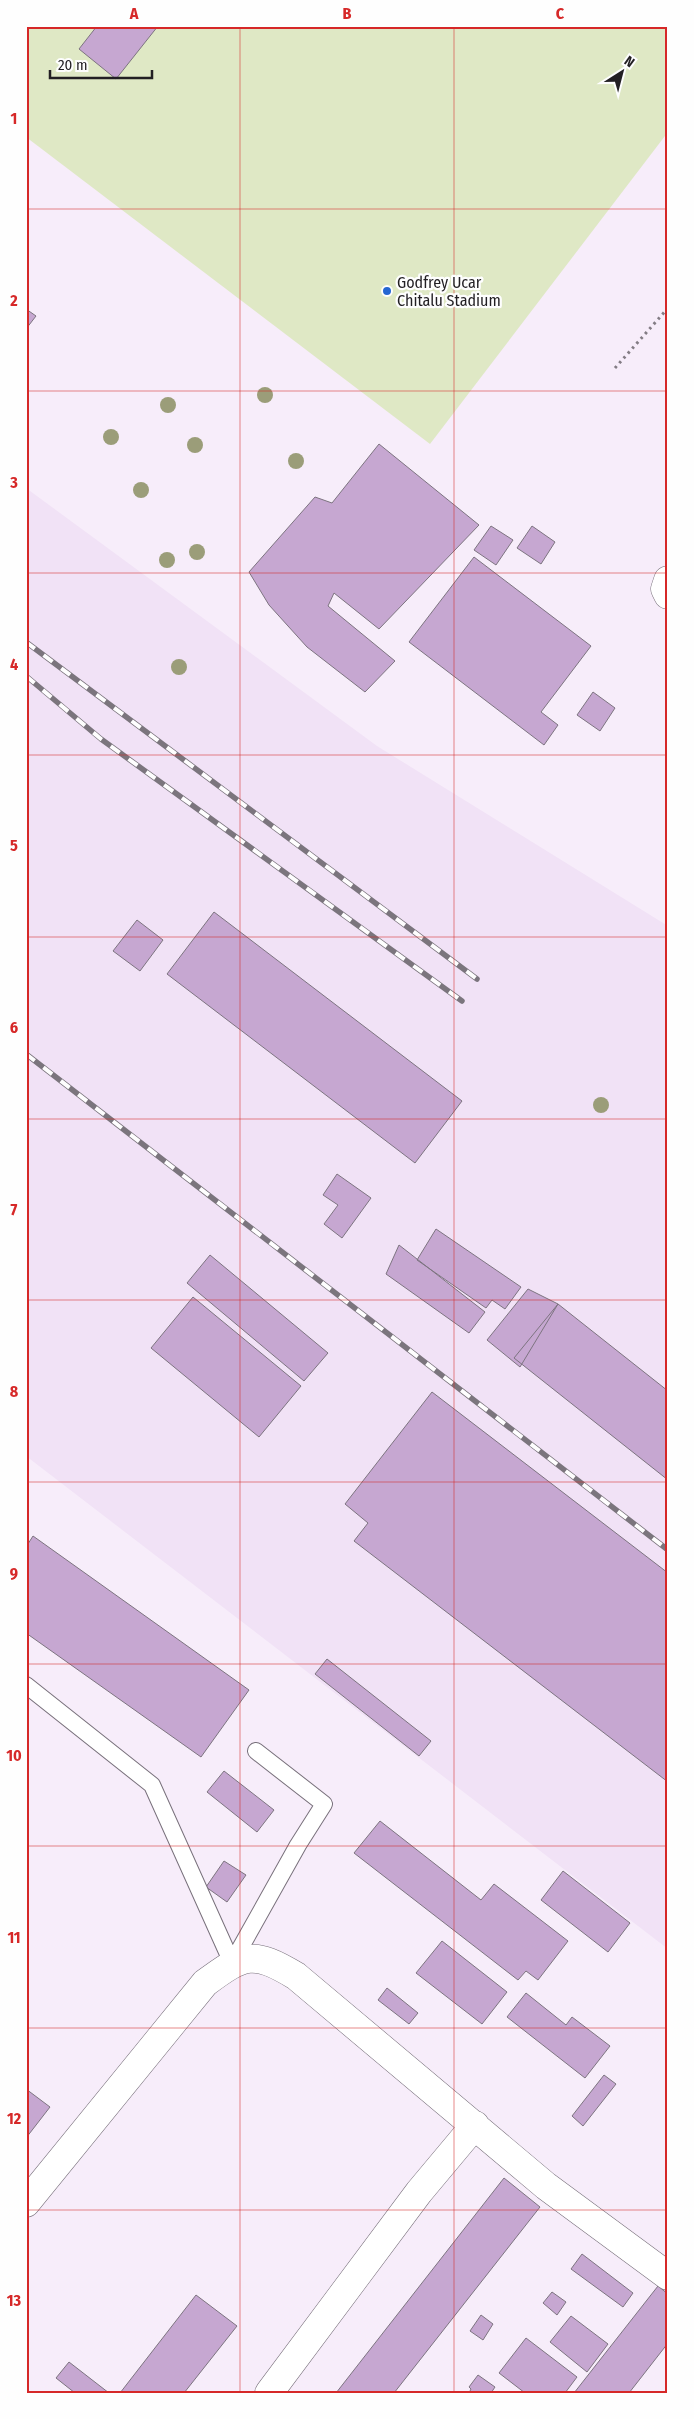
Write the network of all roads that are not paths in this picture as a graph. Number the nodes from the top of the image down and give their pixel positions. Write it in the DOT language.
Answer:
graph roads {
  1 [pos="668,580"];
  2 [pos="668,595"];
  3 [pos="26,1685"];
  4 [pos="256,1750"];
  5 [pos="232,1963"];
  6 [pos="475,2126"];
  7 [pos="26,2203"];
  8 [pos="668,2276"];
  9 [pos="269,2393"];
  1 -- 2 [label="street"];
  3 -- 5 [label="lane"];
  4 -- 5 [label="lane"];
  5 -- 6 [label="street"];
  5 -- 7 [label="street"];
  6 -- 8 [label="street"];
  6 -- 9 [label="street"];
}
